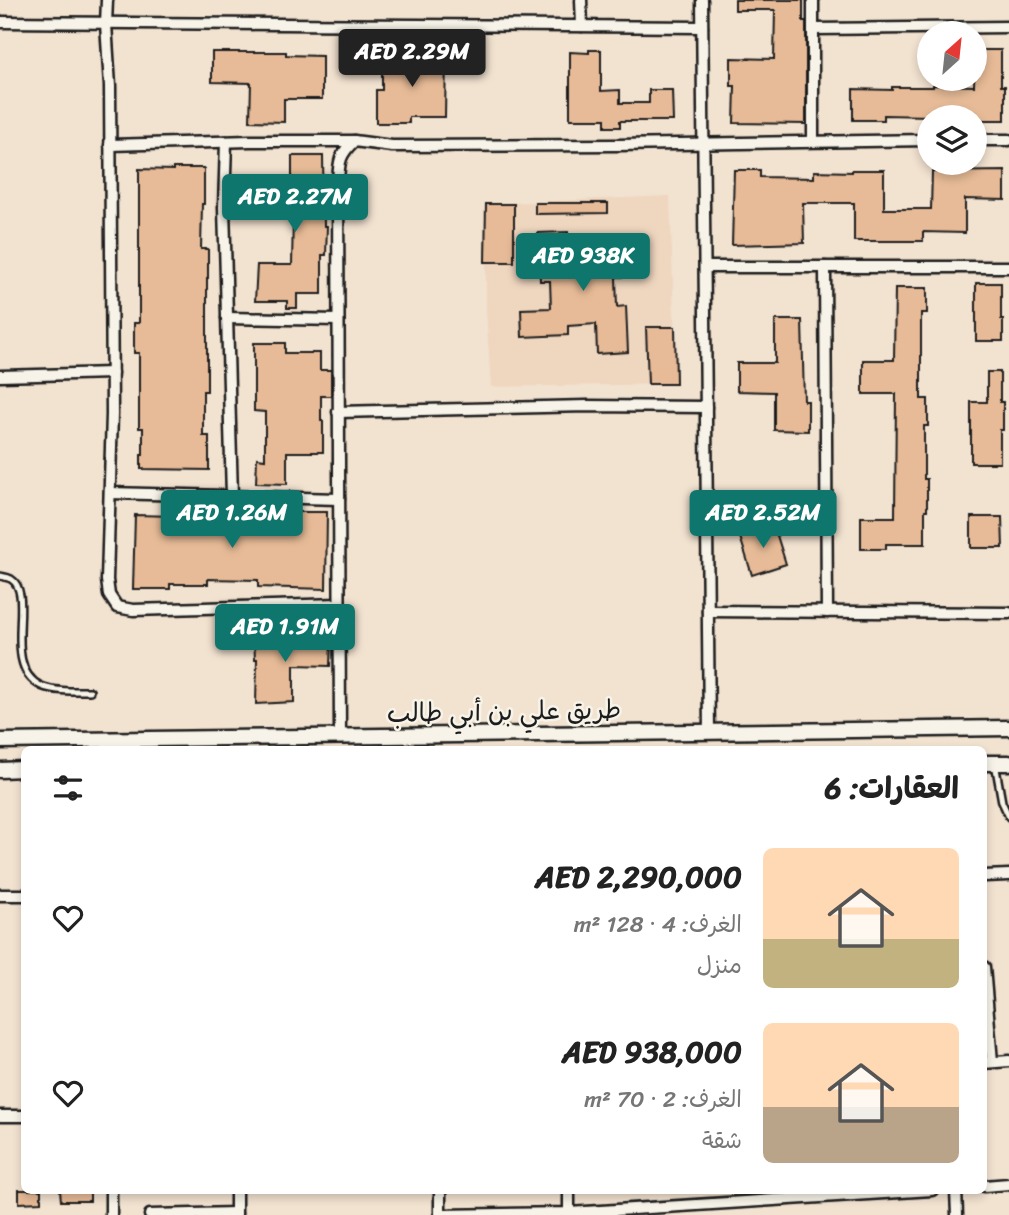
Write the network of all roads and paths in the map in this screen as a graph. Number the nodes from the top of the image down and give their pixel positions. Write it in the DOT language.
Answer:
graph roads {
  1 [pos="107,0"];
  2 [pos="581,0"];
  3 [pos="702,0"];
  4 [pos="813,0"];
  5 [pos="0,22"];
  6 [pos="106,24"];
  7 [pos="582,26"];
  8 [pos="702,27"];
  9 [pos="1009,27"];
  10 [pos="813,29"];
  11 [pos="987,139"];
  12 [pos="917,140"];
  13 [pos="1009,140"];
  14 [pos="354,141"];
  15 [pos="813,141"];
  16 [pos="226,142"];
  17 [pos="704,143"];
  18 [pos="110,145"];
  19 [pos="705,267"];
  20 [pos="825,267"];
  21 [pos="1009,267"];
  22 [pos="228,318"];
  23 [pos="338,320"];
  24 [pos="112,373"];
  25 [pos="0,376"];
  26 [pos="706,407"];
  27 [pos="338,412"];
  28 [pos="110,493"];
  29 [pos="232,496"];
  30 [pos="339,499"];
  31 [pos="0,576"];
  32 [pos="340,604"];
  33 [pos="708,611"];
  34 [pos="827,612"];
  35 [pos="1009,613"];
  36 [pos="90,691"];
  37 [pos="1009,728"];
  38 [pos="709,733"];
  39 [pos="340,738"];
  40 [pos="0,741"];
  41 [pos="996,763"];
  42 [pos="0,769"];
  43 [pos="21,769"];
  44 [pos="1009,817"];
  45 [pos="1009,875"];
  46 [pos="987,876"];
  47 [pos="0,895"];
  48 [pos="21,895"];
  49 [pos="987,1039"];
  50 [pos="1009,1061"];
  51 [pos="988,1063"];
  52 [pos="0,1116"];
  53 [pos="21,1116"];
  54 [pos="1009,1184"];
  55 [pos="987,1186"];
  56 [pos="111,1194"];
  57 [pos="236,1194"];
  58 [pos="440,1194"];
  59 [pos="569,1194"];
  60 [pos="854,1194"];
  61 [pos="956,1194"];
  62 [pos="236,1214"];
  63 [pos="569,1214"];
  64 [pos="111,1215"];
  65 [pos="150,1215"];
  66 [pos="440,1215"];
  67 [pos="957,1215"];
  1 -- 6 [label="street"];
  2 -- 7 [label="street"];
  3 -- 8 [label="street"];
  4 -- 10 [label="street"];
  5 -- 6 [label="street"];
  6 -- 7 [label="street"];
  6 -- 18 [label="street"];
  7 -- 8 [label="street"];
  8 -- 17 [label="street"];
  9 -- 10 [label="street"];
  10 -- 15 [label="street"];
  11 -- 13 [label="street"];
  12 -- 15 [label="street"];
  14 -- 16 [label="street"];
  14 -- 17 [label="street"];
  14 -- 23 [label="street"];
  15 -- 17 [label="street"];
  16 -- 18 [label="street"];
  16 -- 22 [label="street"];
  17 -- 19 [label="street"];
  18 -- 24 [label="street"];
  19 -- 20 [label="street"];
  19 -- 26 [label="street"];
  20 -- 21 [label="street"];
  20 -- 34 [label="street"];
  22 -- 23 [label="street"];
  22 -- 29 [label="street"];
  23 -- 27 [label="street"];
  24 -- 25 [label="street"];
  24 -- 28 [label="street"];
  26 -- 27 [label="street"];
  26 -- 33 [label="street"];
  27 -- 30 [label="street"];
  28 -- 29 [label="street"];
  28 -- 32 [label="street"];
  29 -- 30 [label="street"];
  30 -- 32 [label="street"];
  31 -- 36 [label="lane"];
  32 -- 39 [label="street"];
  33 -- 34 [label="street"];
  33 -- 38 [label="street"];
  34 -- 35 [label="street"];
  37 -- 38 [label="main road, طريق علي بن أبي طالب"];
  38 -- 39 [label="main road, طريق علي بن أبي طالب"];
  39 -- 40 [label="main road, طريق علي بن أبي طالب"];
  41 -- 44 [label="lane"];
  42 -- 43 [label="main road"];
  45 -- 46 [label="street"];
  47 -- 48 [label="street"];
  49 -- 51 [label="street"];
  50 -- 51 [label="street"];
  52 -- 53 [label="street"];
  54 -- 55 [label="street"];
  56 -- 64 [label="street"];
  57 -- 62 [label="street"];
  58 -- 66 [label="street"];
  59 -- 63 [label="street"];
  60 -- 63 [label="street"];
  61 -- 67 [label="street"];
  62 -- 65 [label="street"];
  63 -- 66 [label="street"];
}
